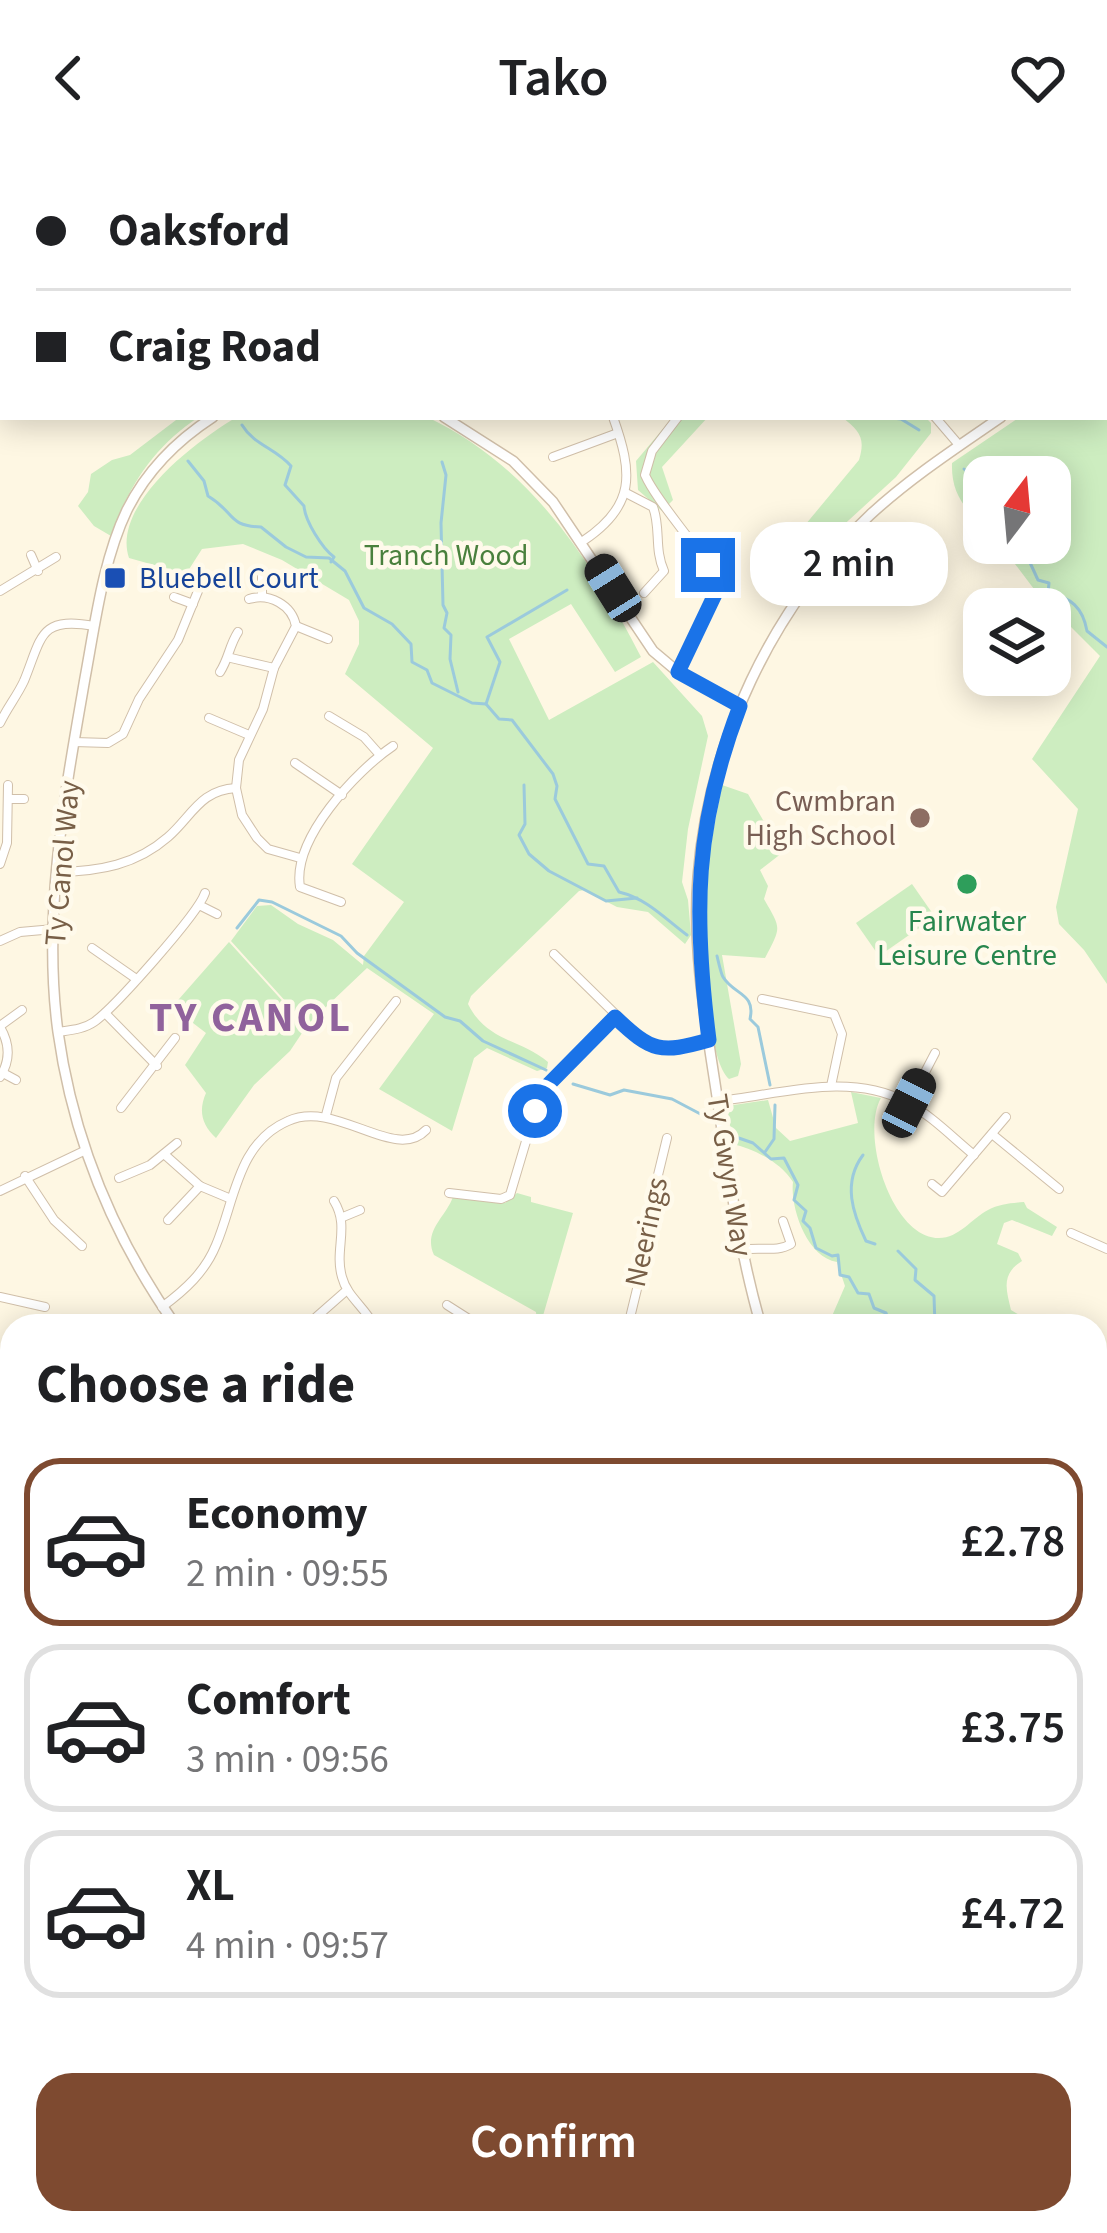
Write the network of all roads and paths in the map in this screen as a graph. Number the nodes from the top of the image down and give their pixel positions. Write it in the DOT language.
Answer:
graph roads {
  1 [pos="208,420"];
  2 [pos="449,420"];
  3 [pos="614,420"];
  4 [pos="675,420"];
  5 [pos="938,420"];
  6 [pos="996,420"];
  7 [pos="618,433"];
  8 [pos="959,445"];
  9 [pos="553,457"];
  10 [pos="626,493"];
  11 [pos="583,541"];
  12 [pos="31,555"];
  13 [pos="56,557"];
  14 [pos="38,571"];
  15 [pos="262,576"];
  16 [pos="0,591"];
  17 [pos="198,591"];
  18 [pos="644,593"];
  19 [pos="173,596"];
  20 [pos="262,596"];
  21 [pos="249,599"];
  22 [pos="193,604"];
  23 [pos="94,626"];
  24 [pos="296,626"];
  25 [pos="238,632"];
  26 [pos="328,639"];
  27 [pos="231,658"];
  28 [pos="274,668"];
  29 [pos="220,672"];
  30 [pos="678,672"];
  31 [pos="3,706"];
  32 [pos="740,706"];
  33 [pos="329,716"];
  34 [pos="208,718"];
  35 [pos="0,723"];
  36 [pos="249,735"];
  37 [pos="74,742"];
  38 [pos="393,746"];
  39 [pos="380,755"];
  40 [pos="295,764"];
  41 [pos="8,785"];
  42 [pos="236,788"];
  43 [pos="342,794"];
  44 [pos="8,799"];
  45 [pos="24,799"];
  46 [pos="300,858"];
  47 [pos="0,863"];
  48 [pos="58,872"];
  49 [pos="205,893"];
  50 [pos="341,902"];
  51 [pos="200,906"];
  52 [pos="217,914"];
  53 [pos="0,923"];
  54 [pos="54,929"];
  55 [pos="4,939"];
  56 [pos="92,948"];
  57 [pos="554,954"];
  58 [pos="135,978"];
  59 [pos="396,1001"];
  60 [pos="767,1003"];
  61 [pos="22,1010"];
  62 [pos="105,1013"];
  63 [pos="615,1017"];
  64 [pos="0,1026"];
  65 [pos="58,1032"];
  66 [pos="176,1038"];
  67 [pos="709,1040"];
  68 [pos="157,1066"];
  69 [pos="940,1068"];
  70 [pos="2,1075"];
  71 [pos="16,1080"];
  72 [pos="831,1087"];
  73 [pos="718,1101"];
  74 [pos="909,1103"];
  75 [pos="121,1108"];
  76 [pos="326,1116"];
  77 [pos="1006,1117"];
  78 [pos="426,1130"];
  79 [pos="992,1134"];
  80 [pos="668,1138"];
  81 [pos="177,1143"];
  82 [pos="86,1150"];
  83 [pos="164,1154"];
  84 [pos="974,1155"];
  85 [pos="25,1176"];
  86 [pos="118,1178"];
  87 [pos="932,1184"];
  88 [pos="200,1186"];
  89 [pos="1059,1189"];
  90 [pos="0,1191"];
  91 [pos="449,1193"];
  92 [pos="231,1199"];
  93 [pos="334,1201"];
  94 [pos="360,1210"];
  95 [pos="343,1217"];
  96 [pos="168,1220"];
  97 [pos="783,1221"];
  98 [pos="1071,1233"];
  99 [pos="82,1246"];
  100 [pos="1107,1249"];
  101 [pos="741,1250"];
  102 [pos="346,1290"];
  103 [pos="0,1297"];
  104 [pos="447,1305"];
  105 [pos="162,1306"];
  106 [pos="45,1307"];
  107 [pos="168,1314"];
  108 [pos="319,1314"];
  109 [pos="365,1314"];
  110 [pos="461,1314"];
  111 [pos="631,1314"];
  112 [pos="758,1314"];
  1 -- 23 [label="street, Ty Canol Way"];
  2 -- 11 [label="street"];
  3 -- 7 [label="street"];
  4 -- 30 [label="street"];
  5 -- 8 [label="street"];
  6 -- 8 [label="street, Ty Gwyn Way"];
  7 -- 9 [label="street"];
  7 -- 10 [label="street"];
  8 -- 32 [label="street, Ty Gwyn Way"];
  10 -- 11 [label="street"];
  10 -- 18 [label="street"];
  11 -- 30 [label="street"];
  12 -- 14 [label="street"];
  13 -- 14 [label="street"];
  14 -- 16 [label="street"];
  15 -- 20 [label="street"];
  17 -- 22 [label="street"];
  19 -- 22 [label="street"];
  20 -- 21 [label="street"];
  20 -- 24 [label="street"];
  22 -- 37 [label="street"];
  23 -- 31 [label="street"];
  23 -- 37 [label="street, Ty Canol Way"];
  24 -- 26 [label="street"];
  24 -- 28 [label="street"];
  25 -- 27 [label="street"];
  27 -- 28 [label="street"];
  27 -- 29 [label="street"];
  28 -- 36 [label="street"];
  30 -- 32 [label="street"];
  31 -- 35 [label="street"];
  32 -- 67 [label="street, Ty Gwyn Way"];
  33 -- 39 [label="street"];
  34 -- 36 [label="street"];
  36 -- 42 [label="street"];
  37 -- 48 [label="street, Ty Canol Way"];
  38 -- 39 [label="street"];
  39 -- 43 [label="street"];
  40 -- 43 [label="street"];
  41 -- 44 [label="street"];
  42 -- 46 [label="street"];
  42 -- 48 [label="street"];
  43 -- 46 [label="street"];
  44 -- 45 [label="street"];
  44 -- 47 [label="street"];
  46 -- 50 [label="street"];
  48 -- 54 [label="street, Ty Canol Way"];
  49 -- 51 [label="street"];
  51 -- 52 [label="street"];
  51 -- 58 [label="street"];
  53 -- 55 [label="street"];
  54 -- 55 [label="street"];
  54 -- 65 [label="street, Ty Canol Way"];
  56 -- 58 [label="street"];
  57 -- 63 [label="street"];
  58 -- 62 [label="street"];
  59 -- 76 [label="street"];
  60 -- 72 [label="street"];
  61 -- 64 [label="street"];
  62 -- 65 [label="street"];
  62 -- 68 [label="street"];
  63 -- 67 [label="street"];
  63 -- 91 [label="street"];
  64 -- 70 [label="street"];
  65 -- 82 [label="street, Ty Canol Way"];
  66 -- 68 [label="street"];
  67 -- 73 [label="street, Ty Gwyn Way"];
  68 -- 75 [label="street"];
  69 -- 74 [label="street"];
  70 -- 71 [label="street"];
  72 -- 73 [label="street"];
  72 -- 74 [label="street"];
  73 -- 101 [label="street, Ty Gwyn Way"];
  74 -- 84 [label="street"];
  76 -- 78 [label="street"];
  76 -- 92 [label="street"];
  77 -- 79 [label="street"];
  79 -- 84 [label="street"];
  79 -- 89 [label="street"];
  80 -- 111 [label="street, Neerings"];
  81 -- 83 [label="street"];
  82 -- 85 [label="street"];
  82 -- 105 [label="street, Ty Canol Way"];
  83 -- 86 [label="street"];
  83 -- 88 [label="street"];
  84 -- 87 [label="street"];
  85 -- 90 [label="street"];
  85 -- 99 [label="street"];
  88 -- 92 [label="street"];
  88 -- 96 [label="street"];
  92 -- 105 [label="street"];
  93 -- 95 [label="street"];
  94 -- 95 [label="street"];
  95 -- 102 [label="street"];
  97 -- 101 [label="street"];
  98 -- 100 [label="street"];
  101 -- 112 [label="street, Ty Gwyn Way"];
  102 -- 108 [label="street"];
  102 -- 109 [label="street"];
  103 -- 106 [label="street"];
  104 -- 110 [label="street"];
  105 -- 107 [label="street, Ty Canol Way"];
}
